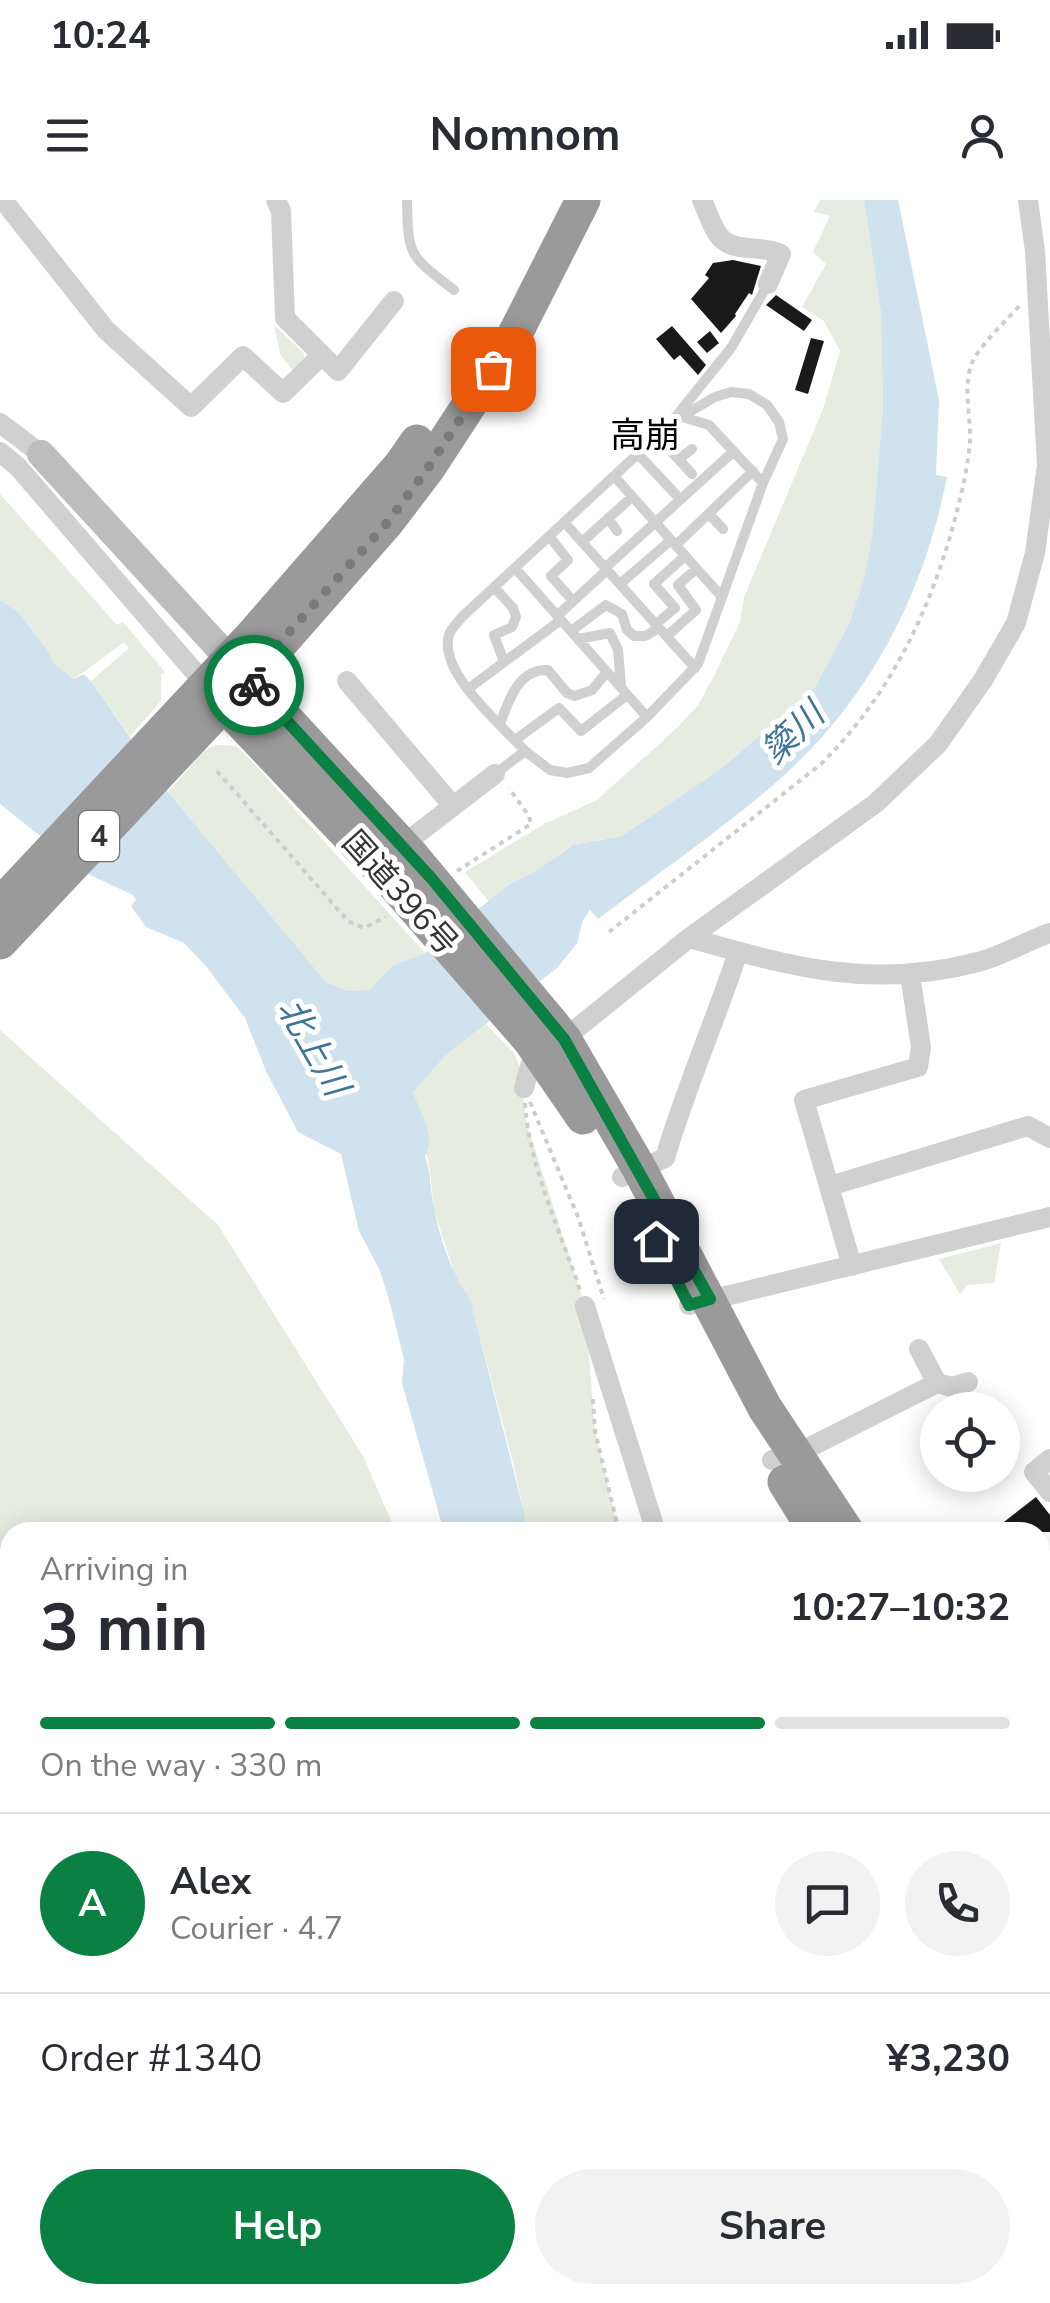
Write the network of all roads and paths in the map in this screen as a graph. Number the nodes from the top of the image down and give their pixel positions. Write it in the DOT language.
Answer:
graph roads {
  1 [pos="2,200"];
  2 [pos="276,200"];
  3 [pos="407,200"];
  4 [pos="558,200"];
  5 [pos="584,200"];
  6 [pos="702,200"];
  7 [pos="1028,200"];
  8 [pos="1042,245"];
  9 [pos="768,284"];
  10 [pos="1037,286"];
  11 [pos="454,290"];
  12 [pos="394,301"];
  13 [pos="1045,322"];
  14 [pos="321,356"];
  15 [pos="682,416"];
  16 [pos="0,423"];
  17 [pos="670,424"];
  18 [pos="658,436"];
  19 [pos="692,449"];
  20 [pos="734,451"];
  21 [pos="0,452"];
  22 [pos="41,454"];
  23 [pos="638,454"];
  24 [pos="679,460"];
  25 [pos="753,472"];
  26 [pos="692,474"];
  27 [pos="614,476"];
  28 [pos="764,483"];
  29 [pos="632,496"];
  30 [pos="680,499"];
  31 [pos="709,514"];
  32 [pos="608,518"];
  33 [pos="564,522"];
  34 [pos="654,522"];
  35 [pos="723,529"];
  36 [pos="617,531"];
  37 [pos="549,536"];
  38 [pos="582,542"];
  39 [pos="673,543"];
  40 [pos="685,556"];
  41 [pos="515,568"];
  42 [pos="606,569"];
  43 [pos="696,569"];
  44 [pos="620,584"];
  45 [pos="494,588"];
  46 [pos="721,596"];
  47 [pos="573,600"];
  48 [pos="559,618"];
  49 [pos="660,629"];
  50 [pos="574,635"];
  51 [pos="504,662"];
  52 [pos="695,668"];
  53 [pos="607,672"];
  54 [pos="226,681"];
  55 [pos="347,681"];
  56 [pos="468,690"];
  57 [pos="624,692"];
  58 [pos="647,717"];
  59 [pos="188,724"];
  60 [pos="500,724"];
  61 [pos="514,740"];
  62 [pos="525,751"];
  63 [pos="495,774"];
  64 [pos="453,806"];
  65 [pos="399,859"];
  66 [pos="0,906"];
  67 [pos="609,932"];
  68 [pos="1050,933"];
  69 [pos="689,938"];
  70 [pos="0,942"];
  71 [pos="738,952"];
  72 [pos="910,975"];
  73 [pos="547,1040"];
  74 [pos="524,1088"];
  75 [pos="1050,1138"];
  76 [pos="630,1173"];
  77 [pos="830,1186"];
  78 [pos="1050,1217"];
  79 [pos="852,1266"];
  80 [pos="699,1302"];
  81 [pos="585,1306"];
  82 [pos="607,1308"];
  83 [pos="919,1349"];
  84 [pos="968,1382"];
  85 [pos="937,1383"];
  86 [pos="783,1457"];
  87 [pos="1050,1459"];
  88 [pos="1050,1492"];
  89 [pos="653,1522"];
  90 [pos="812,1522"];
  91 [pos="839,1522"];
  1 -- 14 [label="street"];
  2 -- 14 [label="street"];
  3 -- 11 [label="lane"];
  4 -- 54 [label="highway, 4"];
  5 -- 54 [label="highway, 4"];
  6 -- 9 [label="street"];
  7 -- 8 [label="street"];
  8 -- 10 [label="street"];
  9 -- 17 [label="lane"];
  10 -- 13 [label="street"];
  10 -- 67 [label="path"];
  12 -- 14 [label="street"];
  13 -- 69 [label="street"];
  15 -- 17 [label="lane"];
  15 -- 20 [label="lane"];
  15 -- 28 [label="lane"];
  16 -- 22 [label="street"];
  17 -- 18 [label="lane"];
  18 -- 23 [label="lane"];
  18 -- 24 [label="lane"];
  19 -- 24 [label="lane"];
  20 -- 25 [label="lane"];
  20 -- 30 [label="lane"];
  21 -- 54 [label="street"];
  22 -- 54 [label="street"];
  23 -- 27 [label="lane"];
  23 -- 30 [label="lane"];
  24 -- 26 [label="lane"];
  25 -- 28 [label="lane"];
  25 -- 31 [label="lane"];
  27 -- 29 [label="lane"];
  27 -- 33 [label="lane"];
  28 -- 46 [label="lane"];
  29 -- 32 [label="lane"];
  29 -- 34 [label="lane"];
  30 -- 34 [label="lane"];
  31 -- 35 [label="lane"];
  31 -- 39 [label="lane"];
  32 -- 36 [label="lane"];
  32 -- 38 [label="lane"];
  33 -- 37 [label="lane"];
  33 -- 38 [label="lane"];
  34 -- 39 [label="lane"];
  34 -- 42 [label="lane"];
  37 -- 41 [label="lane"];
  37 -- 47 [label="lane"];
  38 -- 42 [label="lane"];
  39 -- 40 [label="lane"];
  39 -- 44 [label="lane"];
  40 -- 43 [label="lane"];
  40 -- 49 [label="lane"];
  41 -- 45 [label="lane"];
  41 -- 48 [label="lane"];
  42 -- 44 [label="lane"];
  42 -- 47 [label="lane"];
  43 -- 46 [label="lane"];
  43 -- 49 [label="lane"];
  44 -- 49 [label="lane"];
  45 -- 51 [label="lane"];
  45 -- 56 [label="lane"];
  46 -- 52 [label="lane"];
  47 -- 48 [label="lane"];
  48 -- 50 [label="lane"];
  48 -- 51 [label="lane"];
  49 -- 50 [label="lane"];
  49 -- 52 [label="lane"];
  50 -- 53 [label="lane"];
  50 -- 57 [label="lane"];
  51 -- 56 [label="lane"];
  52 -- 58 [label="lane"];
  53 -- 57 [label="lane"];
  53 -- 60 [label="lane"];
  54 -- 59 [label="highway, 4"];
  54 -- 65 [label="highway, 国道396号"];
  55 -- 64 [label="street"];
  56 -- 60 [label="lane"];
  57 -- 58 [label="lane"];
  57 -- 61 [label="lane"];
  58 -- 62 [label="lane"];
  59 -- 66 [label="highway, 4"];
  59 -- 70 [label="highway, 4"];
  60 -- 61 [label="lane"];
  61 -- 62 [label="lane"];
  62 -- 63 [label="lane"];
  63 -- 64 [label="street"];
  64 -- 65 [label="street"];
  65 -- 73 [label="highway, 国道396号, bridge"];
  68 -- 72 [label="street"];
  69 -- 71 [label="street"];
  69 -- 73 [label="street"];
  71 -- 72 [label="street"];
  71 -- 76 [label="street"];
  72 -- 77 [label="street"];
  73 -- 74 [label="street"];
  73 -- 76 [label="highway, 国道396号"];
  74 -- 82 [label="path"];
  75 -- 77 [label="street"];
  76 -- 80 [label="highway, 国道396号"];
  77 -- 79 [label="street"];
  78 -- 79 [label="street"];
  79 -- 80 [label="street"];
  80 -- 86 [label="highway, 国道396号"];
  81 -- 89 [label="street"];
  83 -- 85 [label="street"];
  84 -- 85 [label="street"];
  85 -- 86 [label="street"];
  86 -- 90 [label="highway, 国道396号"];
  86 -- 91 [label="highway, 国道396号"];
  87 -- 88 [label="street"];
}
